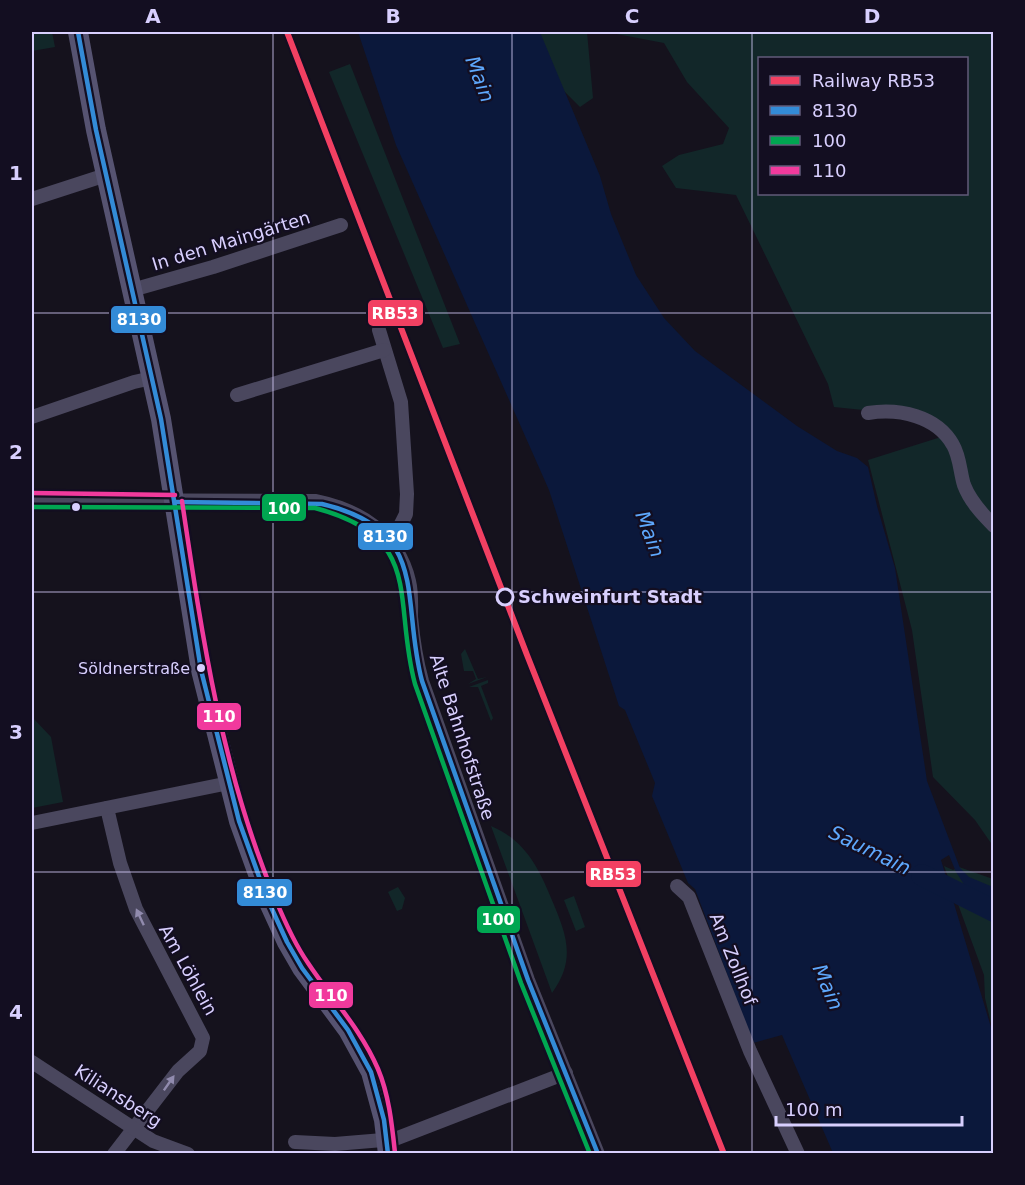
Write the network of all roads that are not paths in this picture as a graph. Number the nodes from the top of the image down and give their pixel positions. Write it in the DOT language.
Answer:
graph roads {
  1 [pos="78,32"];
  2 [pos="106,175"];
  3 [pos="32,200"];
  4 [pos="341,225"];
  5 [pos="132,290"];
  6 [pos="379,330"];
  7 [pos="384,350"];
  8 [pos="152,378"];
  9 [pos="237,395"];
  10 [pos="868,412"];
  11 [pos="32,417"];
  12 [pos="32,500"];
  13 [pos="175,502"];
  14 [pos="993,526"];
  15 [pos="388,541"];
  16 [pos="229,783"];
  17 [pos="107,807"];
  18 [pos="32,823"];
  19 [pos="677,886"];
  20 [pos="32,1062"];
  21 [pos="566,1073"];
  22 [pos="135,1130"];
  23 [pos="295,1142"];
  24 [pos="387,1147"];
  25 [pos="114,1154"];
  26 [pos="188,1154"];
  27 [pos="598,1154"];
  28 [pos="798,1154"];
  1 -- 2 [label="main road"];
  2 -- 3 [label="street"];
  2 -- 5 [label="main road"];
  4 -- 5 [label="street, In den Maingärten"];
  5 -- 8 [label="main road"];
  6 -- 7 [label="street"];
  7 -- 9 [label="street"];
  7 -- 15 [label="street"];
  8 -- 11 [label="street"];
  8 -- 13 [label="main road"];
  10 -- 14 [label="street"];
  12 -- 13 [label="street, Alte Bahnhofstraße"];
  13 -- 15 [label="street, Alte Bahnhofstraße"];
  13 -- 16 [label="main road"];
  15 -- 21 [label="street, Alte Bahnhofstraße"];
  16 -- 17 [label="street"];
  16 -- 24 [label="main road"];
  17 -- 18 [label="street"];
  22 -- 17 [label="street, Am Löhlein, one-way"];
  19 -- 28 [label="street, Am Zollhof"];
  20 -- 22 [label="street, Kiliansberg"];
  21 -- 24 [label="street"];
  21 -- 27 [label="street, Alte Bahnhofstraße"];
  22 -- 25 [label="street, Am Löhlein"];
  22 -- 26 [label="street, Kiliansberg"];
  23 -- 24 [label="street"];
}
